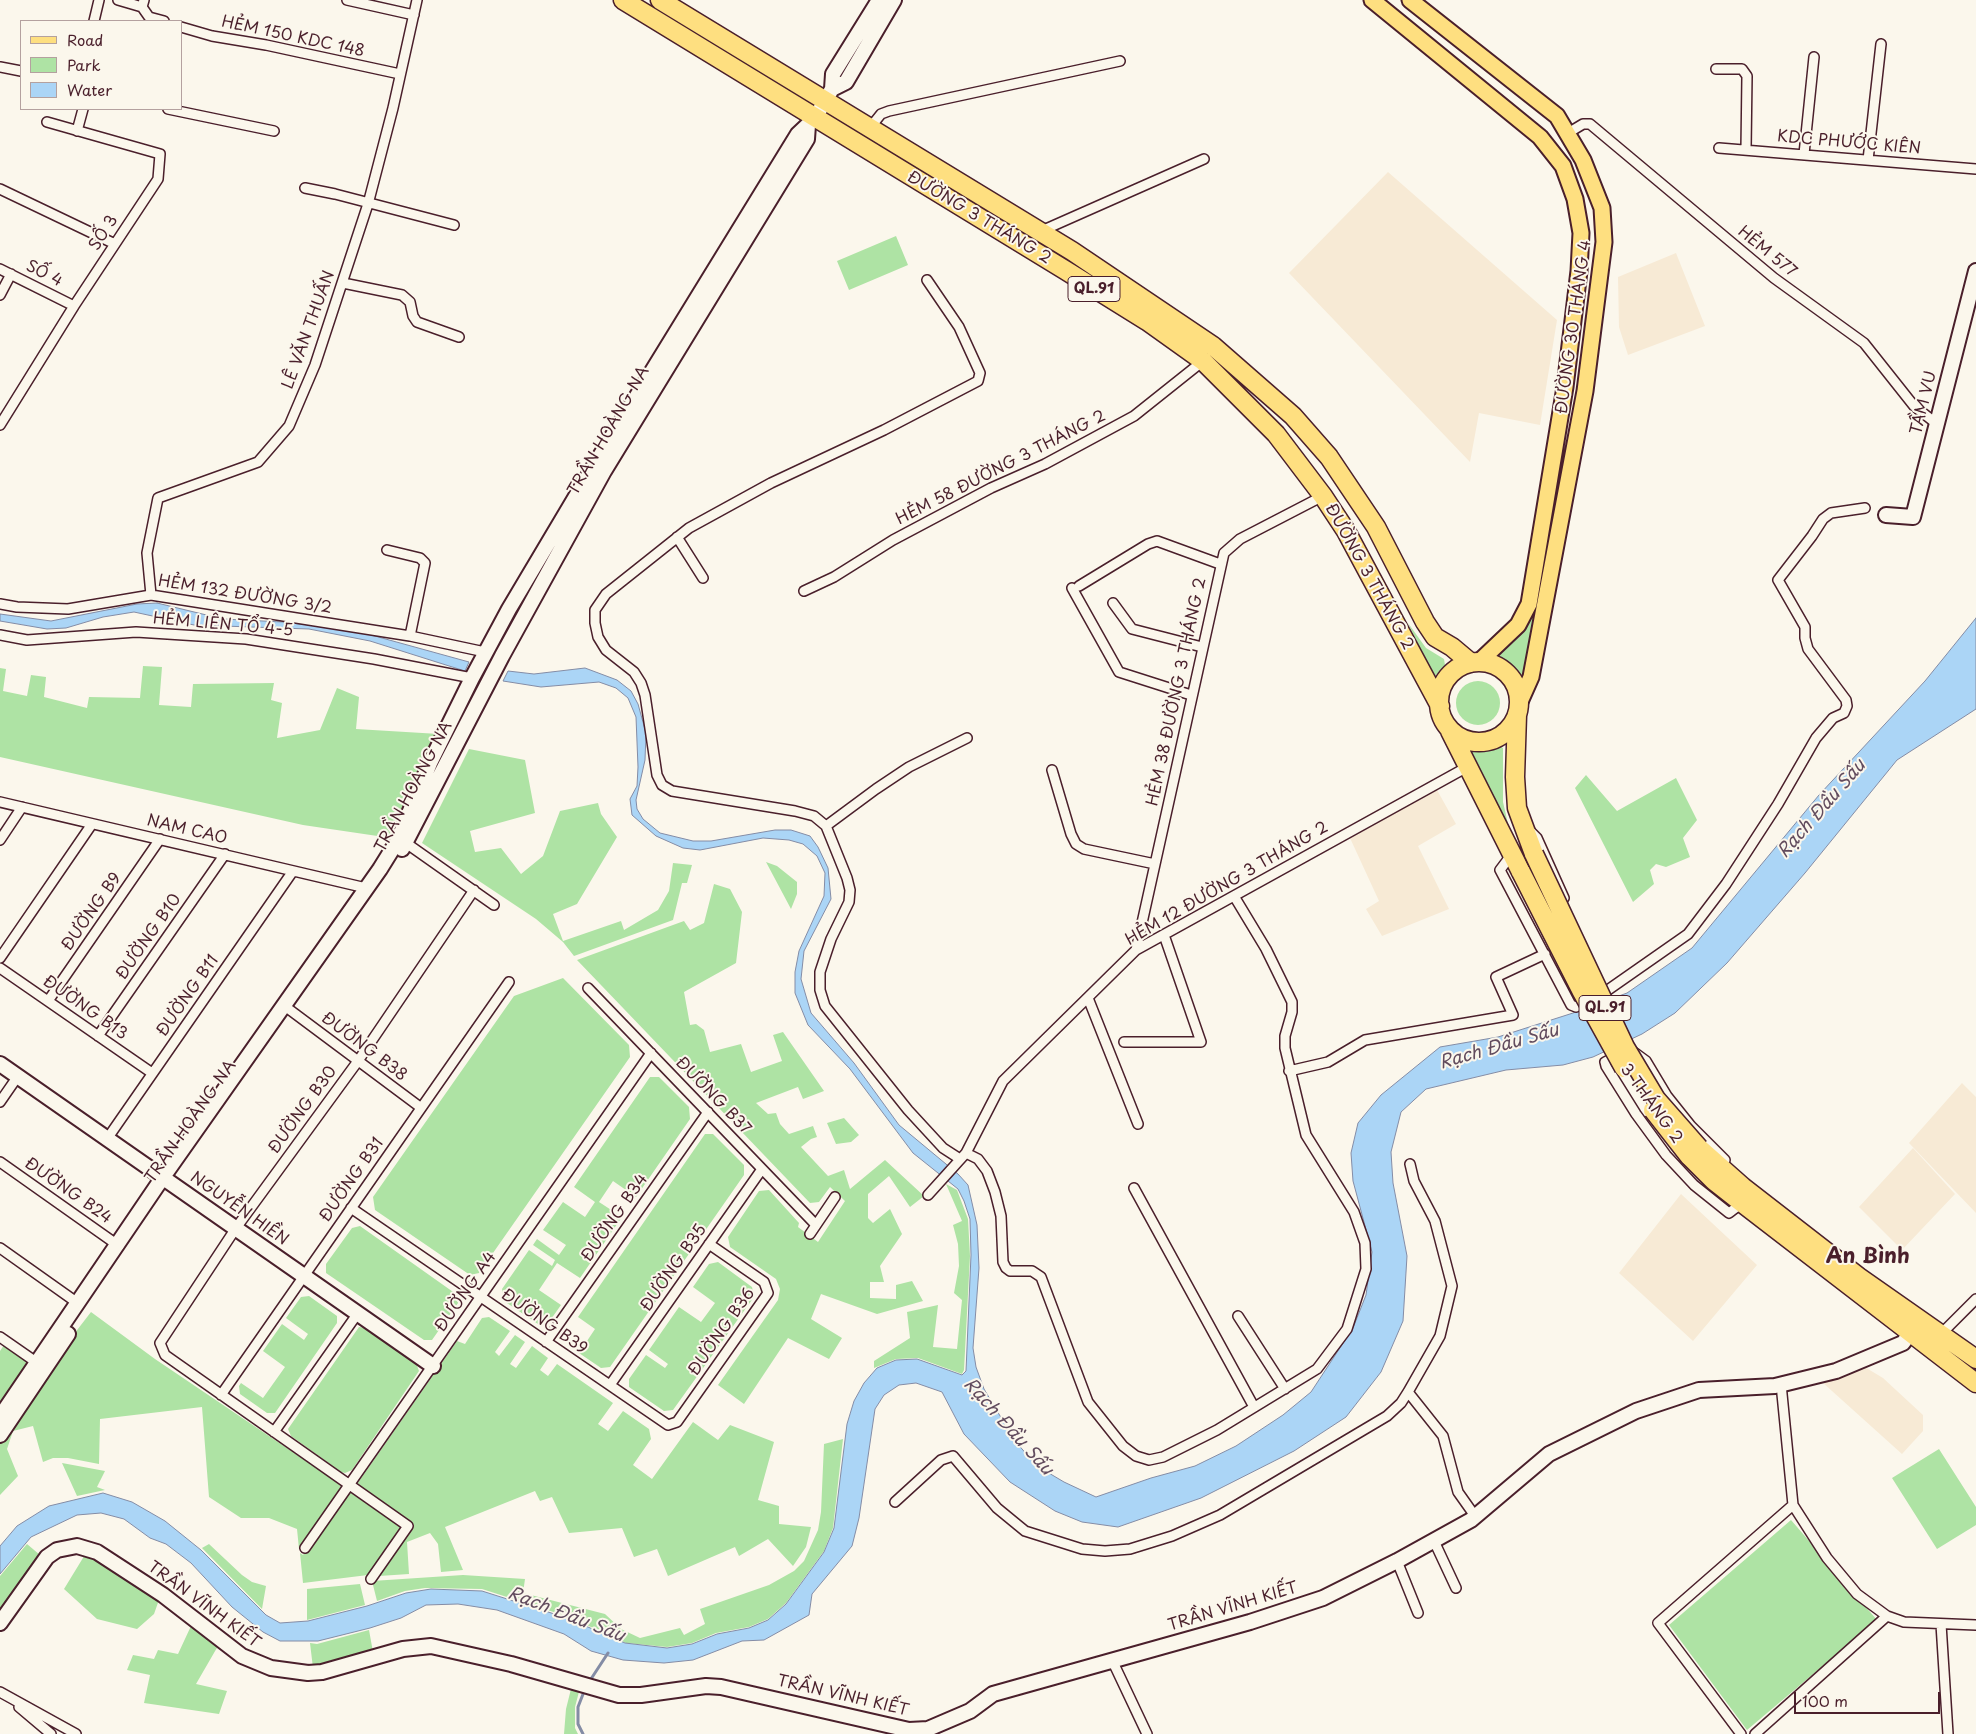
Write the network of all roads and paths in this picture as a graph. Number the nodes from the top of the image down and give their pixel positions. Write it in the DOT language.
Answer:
graph roads {
  1 [pos="99,0"];
  2 [pos="118,0"];
  3 [pos="347,0"];
  4 [pos="417,0"];
  5 [pos="623,0"];
  6 [pos="660,0"];
  7 [pos="879,0"];
  8 [pos="894,0"];
  9 [pos="1372,0"];
  10 [pos="1410,0"];
  11 [pos="143,4"];
  12 [pos="684,7"];
  13 [pos="414,16"];
  14 [pos="94,20"];
  15 [pos="160,20"];
  16 [pos="182,27"];
  17 [pos="1882,44"];
  18 [pos="1814,58"];
  19 [pos="1120,61"];
  20 [pos="0,67"];
  21 [pos="1716,69"];
  22 [pos="20,72"];
  23 [pos="400,74"];
  24 [pos="829,95"];
  25 [pos="83,110"];
  26 [pos="173,110"];
  27 [pos="47,122"];
  28 [pos="812,122"];
  29 [pos="869,128"];
  30 [pos="77,131"];
  31 [pos="274,131"];
  32 [pos="1568,133"];
  33 [pos="1720,148"];
  34 [pos="1746,149"];
  35 [pos="1804,154"];
  36 [pos="1204,159"];
  37 [pos="1868,160"];
  38 [pos="1976,169"];
  39 [pos="304,188"];
  40 [pos="0,189"];
  41 [pos="368,204"];
  42 [pos="454,225"];
  43 [pos="1039,232"];
  44 [pos="115,244"];
  45 [pos="0,269"];
  46 [pos="1976,270"];
  47 [pos="11,274"];
  48 [pos="927,280"];
  49 [pos="342,283"];
  50 [pos="0,295"];
  51 [pos="74,306"];
  52 [pos="459,337"];
  53 [pos="1203,361"];
  54 [pos="1565,387"];
  55 [pos="1585,391"];
  56 [pos="1937,424"];
  57 [pos="0,425"];
  58 [pos="1323,496"];
  59 [pos="1866,508"];
  60 [pos="1886,514"];
  61 [pos="677,537"];
  62 [pos="387,550"];
  63 [pos="1220,564"];
  64 [pos="703,578"];
  65 [pos="804,591"];
  66 [pos="151,595"];
  67 [pos="1113,603"];
  68 [pos="0,604"];
  69 [pos="0,634"];
  70 [pos="410,636"];
  71 [pos="1202,646"];
  72 [pos="485,652"];
  73 [pos="502,656"];
  74 [pos="1475,663"];
  75 [pos="472,678"];
  76 [pos="488,683"];
  77 [pos="1191,695"];
  78 [pos="1440,706"];
  79 [pos="1518,709"];
  80 [pos="1448,726"];
  81 [pos="967,738"];
  82 [pos="1469,766"];
  83 [pos="1052,770"];
  84 [pos="0,802"];
  85 [pos="22,807"];
  86 [pos="92,824"];
  87 [pos="826,826"];
  88 [pos="1525,832"];
  89 [pos="0,840"];
  90 [pos="160,840"];
  91 [pos="406,843"];
  92 [pos="225,854"];
  93 [pos="1512,854"];
  94 [pos="1155,864"];
  95 [pos="293,871"];
  96 [pos="366,888"];
  97 [pos="474,890"];
  98 [pos="1234,896"];
  99 [pos="494,904"];
  100 [pos="1164,935"];
  101 [pos="1136,950"];
  102 [pos="1545,954"];
  103 [pos="0,958"];
  104 [pos="0,968"];
  105 [pos="509,982"];
  106 [pos="588,988"];
  107 [pos="1605,992"];
  108 [pos="1088,998"];
  109 [pos="48,1001"];
  110 [pos="290,1010"];
  111 [pos="98,1036"];
  112 [pos="1124,1042"];
  113 [pos="651,1053"];
  114 [pos="358,1061"];
  115 [pos="0,1064"];
  116 [pos="1289,1071"];
  117 [pos="152,1073"];
  118 [pos="18,1076"];
  119 [pos="0,1102"];
  120 [pos="420,1108"];
  121 [pos="708,1112"];
  122 [pos="1138,1124"];
  123 [pos="107,1138"];
  124 [pos="1694,1152"];
  125 [pos="962,1157"];
  126 [pos="0,1162"];
  127 [pos="1410,1164"];
  128 [pos="762,1169"];
  129 [pos="167,1180"];
  130 [pos="1134,1188"];
  131 [pos="928,1195"];
  132 [pos="1742,1195"];
  133 [pos="835,1197"];
  134 [pos="351,1208"];
  135 [pos="816,1225"];
  136 [pos="236,1228"];
  137 [pos="810,1234"];
  138 [pos="709,1244"];
  139 [pos="119,1246"];
  140 [pos="0,1248"];
  141 [pos="304,1276"];
  142 [pos="481,1297"];
  143 [pos="1976,1299"];
  144 [pos="79,1304"];
  145 [pos="358,1314"];
  146 [pos="1238,1316"];
  147 [pos="1911,1332"];
  148 [pos="1941,1334"];
  149 [pos="0,1337"];
  150 [pos="546,1342"];
  151 [pos="1976,1359"];
  152 [pos="36,1362"];
  153 [pos="433,1366"];
  154 [pos="1976,1382"];
  155 [pos="1781,1384"];
  156 [pos="610,1386"];
  157 [pos="1285,1389"];
  158 [pos="1408,1392"];
  159 [pos="221,1395"];
  160 [pos="1254,1407"];
  161 [pos="0,1418"];
  162 [pos="671,1425"];
  163 [pos="274,1432"];
  164 [pos="0,1435"];
  165 [pos="350,1485"];
  166 [pos="895,1502"];
  167 [pos="1794,1504"];
  168 [pos="1475,1516"];
  169 [pos="1434,1541"];
  170 [pos="305,1548"];
  171 [pos="1398,1561"];
  172 [pos="371,1579"];
  173 [pos="1456,1588"];
  174 [pos="1418,1613"];
  175 [pos="1887,1616"];
  176 [pos="0,1623"];
  177 [pos="1940,1624"];
  178 [pos="1976,1625"];
  179 [pos="1112,1660"];
  180 [pos="2,1693"];
  181 [pos="917,1732"];
  182 [pos="51,1734"];
  183 [pos="76,1734"];
  184 [pos="1147,1734"];
  185 [pos="1741,1734"];
  186 [pos="1756,1734"];
  187 [pos="1948,1734"];
  1 -- 14 [label="street"];
  2 -- 11 [label="street"];
  3 -- 13 [label="street"];
  4 -- 13 [label="street, LÊ VĂN THUẤN"];
  5 -- 28 [label="highway, ĐƯỜNG 3 THÁNG 2 / QL.91"];
  6 -- 12 [label="highway, ĐƯỜNG 3 THÁNG 2 / QL.91"];
  7 -- 24 [label="main road, TRẦN HOÀNG NA"];
  8 -- 24 [label="main road, TRẦN HOÀNG NA"];
  9 -- 54 [label="main road, ĐƯỜNG 30 THÁNG 4"];
  10 -- 32 [label="main road, ĐƯỜNG 30 THÁNG 4"];
  11 -- 15 [label="street"];
  12 -- 24 [label="highway, ĐƯỜNG 3 THÁNG 2 / QL.91"];
  13 -- 23 [label="street, LÊ VĂN THUẤN"];
  16 -- 23 [label="street, HẺM 150 KDC 148"];
  17 -- 37 [label="street"];
  18 -- 35 [label="street"];
  19 -- 29 [label="street"];
  20 -- 22 [label="street"];
  21 -- 34 [label="street"];
  23 -- 41 [label="street, LÊ VĂN THUẤN"];
  24 -- 28 [label="main road, TRẦN HOÀNG NA"];
  24 -- 29 [label="highway, ĐƯỜNG 3 THÁNG 2 / QL.91"];
  25 -- 30 [label="street"];
  26 -- 31 [label="street"];
  27 -- 30 [label="street, SỐ 3"];
  28 -- 53 [label="highway, ĐƯỜNG 3 THÁNG 2 / QL.91"];
  28 -- 72 [label="main road, TRẦN HOÀNG NA"];
  28 -- 73 [label="main road, TRẦN HOÀNG NA"];
  29 -- 43 [label="highway, ĐƯỜNG 3 THÁNG 2 / QL.91"];
  30 -- 44 [label="street, SỐ 3"];
  32 -- 55 [label="main road, ĐƯỜNG 30 THÁNG 4"];
  32 -- 56 [label="street, HẺM 577"];
  33 -- 34 [label="street, KDC PHƯỚC KIÊN"];
  34 -- 35 [label="street, KDC PHƯỚC KIÊN"];
  35 -- 37 [label="street, KDC PHƯỚC KIÊN"];
  36 -- 43 [label="street"];
  37 -- 38 [label="street, KDC PHƯỚC KIÊN"];
  39 -- 41 [label="street"];
  40 -- 44 [label="street"];
  41 -- 42 [label="street"];
  41 -- 49 [label="street, LÊ VĂN THUẤN"];
  43 -- 74 [label="highway, ĐƯỜNG 3 THÁNG 2 / QL.91"];
  44 -- 51 [label="street, SỐ 3"];
  45 -- 47 [label="street, SỐ 4"];
  46 -- 56 [label="main road, TẦM VU"];
  47 -- 50 [label="street"];
  47 -- 51 [label="street, SỐ 4"];
  48 -- 61 [label="street"];
  49 -- 52 [label="street"];
  49 -- 66 [label="street, LÊ VĂN THUẤN"];
  51 -- 57 [label="street, SỐ 3"];
  53 -- 58 [label="highway, ĐƯỜNG 3 THÁNG 2 / QL.91"];
  53 -- 65 [label="street, HẺM 58 ĐƯỜNG 3 THÁNG 2"];
  54 -- 55 [label="main road"];
  54 -- 74 [label="main road, ĐƯỜNG 30 THÁNG 4"];
  55 -- 79 [label="main road, ĐƯỜNG 30 THÁNG 4"];
  56 -- 60 [label="main road, TẦM VU"];
  58 -- 63 [label="street, HẺM 38 ĐƯỜNG 3 THÁNG 2"];
  58 -- 78 [label="highway, ĐƯỜNG 3 THÁNG 2 / QL.91"];
  59 -- 107 [label="street"];
  61 -- 64 [label="street"];
  61 -- 87 [label="street"];
  62 -- 70 [label="street"];
  63 -- 71 [label="street, HẺM 38 ĐƯỜNG 3 THÁNG 2"];
  63 -- 77 [label="street"];
  66 -- 68 [label="street, HẺM 132 ĐƯỜNG 3/2"];
  66 -- 70 [label="street, HẺM 132 ĐƯỜNG 3/2"];
  67 -- 71 [label="street"];
  69 -- 75 [label="street, HẺM LIÊN TỔ 4-5"];
  70 -- 72 [label="street, HẺM 132 ĐƯỜNG 3/2"];
  71 -- 77 [label="street, HẺM 38 ĐƯỜNG 3 THÁNG 2"];
  72 -- 73 [label="main road"];
  72 -- 75 [label="main road, TRẦN HOÀNG NA"];
  73 -- 76 [label="main road, TRẦN HOÀNG NA"];
  74 -- 78 [label="highway"];
  74 -- 79 [label="highway, QL.91"];
  75 -- 76 [label="main road"];
  75 -- 96 [label="main road, TRẦN HOÀNG NA"];
  76 -- 91 [label="main road, TRẦN HOÀNG NA"];
  77 -- 94 [label="street, HẺM 38 ĐƯỜNG 3 THÁNG 2"];
  78 -- 80 [label="highway, QL.91"];
  79 -- 80 [label="highway"];
  79 -- 88 [label="highway, 3 THÁNG 2 / QL.91"];
  80 -- 82 [label="highway, 3 THÁNG 2 / QL.91"];
  81 -- 87 [label="street"];
  82 -- 93 [label="highway, 3 THÁNG 2 / QL.91"];
  82 -- 98 [label="street, HẺM 12 ĐƯỜNG 3 THÁNG 2"];
  83 -- 94 [label="street"];
  84 -- 85 [label="street, NAM CAO"];
  85 -- 86 [label="street, NAM CAO"];
  85 -- 89 [label="street"];
  86 -- 90 [label="street, NAM CAO"];
  86 -- 103 [label="street"];
  87 -- 125 [label="street"];
  88 -- 107 [label="street"];
  88 -- 124 [label="highway, 3 THÁNG 2 / QL.91, bridge"];
  90 -- 92 [label="street, NAM CAO"];
  90 -- 109 [label="street, ĐƯỜNG B9"];
  91 -- 97 [label="street"];
  91 -- 110 [label="main road, TRẦN HOÀNG NA"];
  92 -- 95 [label="street, NAM CAO"];
  92 -- 111 [label="street, ĐƯỜNG B10"];
  93 -- 102 [label="street"];
  93 -- 124 [label="highway, 3 THÁNG 2 / QL.91, bridge"];
  94 -- 101 [label="street, HẺM 38 ĐƯỜNG 3 THÁNG 2"];
  95 -- 96 [label="street, NAM CAO"];
  95 -- 117 [label="street, ĐƯỜNG B11"];
  96 -- 129 [label="main road, TRẦN HOÀNG NA"];
  97 -- 99 [label="street"];
  97 -- 114 [label="street, ĐƯỜNG B30"];
  98 -- 100 [label="street, HẺM 12 ĐƯỜNG 3 THÁNG 2"];
  98 -- 116 [label="street"];
  100 -- 101 [label="street, HẺM 12 ĐƯỜNG 3 THÁNG 2"];
  100 -- 112 [label="street"];
  101 -- 108 [label="street, HẺM 12 ĐƯỜNG 3 THÁNG 2"];
  102 -- 107 [label="street"];
  102 -- 116 [label="street"];
  104 -- 109 [label="street, ĐƯỜNG B13"];
  105 -- 120 [label="street, ĐƯỜNG B31"];
  106 -- 113 [label="street, ĐƯỜNG B37"];
  108 -- 122 [label="street"];
  108 -- 125 [label="street, HẺM 12 ĐƯỜNG 3 THÁNG 2"];
  109 -- 111 [label="street, ĐƯỜNG B13"];
  110 -- 114 [label="street, ĐƯỜNG B38"];
  110 -- 129 [label="main road, TRẦN HOÀNG NA"];
  111 -- 117 [label="street, ĐƯỜNG B13"];
  113 -- 121 [label="street, ĐƯỜNG B37"];
  113 -- 142 [label="street, ĐƯỜNG A4"];
  114 -- 120 [label="street, ĐƯỜNG B38"];
  114 -- 136 [label="street, ĐƯỜNG B30"];
  115 -- 118 [label="main road, NGUYỄN HIỀN"];
  116 -- 157 [label="street"];
  117 -- 123 [label="street, ĐƯỜNG B11"];
  118 -- 119 [label="street"];
  118 -- 123 [label="main road, NGUYỄN HIỀN"];
  120 -- 134 [label="street, ĐƯỜNG B31"];
  121 -- 128 [label="street, ĐƯỜNG B37"];
  121 -- 150 [label="street, ĐƯỜNG B34"];
  123 -- 129 [label="main road, NGUYỄN HIỀN"];
  124 -- 132 [label="highway, 3 THÁNG 2 / QL.91"];
  125 -- 131 [label="street, HẺM 12 ĐƯỜNG 3 THÁNG 2"];
  125 -- 160 [label="street"];
  126 -- 139 [label="street, ĐƯỜNG B24"];
  127 -- 158 [label="street"];
  128 -- 135 [label="street, ĐƯỜNG B37"];
  128 -- 138 [label="street, ĐƯỜNG B35"];
  129 -- 136 [label="main road, NGUYỄN HIỀN"];
  129 -- 139 [label="main road, TRẦN HOÀNG NA"];
  129 -- 164 [label="main road, TRẦN HOÀNG NA"];
  130 -- 160 [label="street"];
  132 -- 132 [label="street"];
  132 -- 147 [label="highway, 3 THÁNG 2 / QL.91"];
  132 -- 148 [label="highway, 3 THÁNG 2 / QL.91"];
  133 -- 135 [label="street"];
  134 -- 141 [label="street, ĐƯỜNG B31"];
  134 -- 142 [label="street, ĐƯỜNG B39"];
  135 -- 137 [label="street"];
  136 -- 141 [label="main road, NGUYỄN HIỀN"];
  136 -- 159 [label="street, ĐƯỜNG B30"];
  138 -- 156 [label="street, ĐƯỜNG B35"];
  138 -- 162 [label="street, ĐƯỜNG B36"];
  139 -- 144 [label="main road, TRẦN HOÀNG NA"];
  140 -- 144 [label="street"];
  141 -- 145 [label="main road, NGUYỄN HIỀN"];
  141 -- 159 [label="street, ĐƯỜNG B31"];
  142 -- 150 [label="street, ĐƯỜNG B39"];
  142 -- 153 [label="street, ĐƯỜNG A4"];
  143 -- 148 [label="street"];
  144 -- 152 [label="main road, TRẦN HOÀNG NA"];
  145 -- 153 [label="main road, NGUYỄN HIỀN"];
  145 -- 163 [label="street"];
  146 -- 157 [label="street"];
  147 -- 154 [label="highway, 3 THÁNG 2 / QL.91"];
  147 -- 155 [label="main road, TRẦN VĨNH KIẾT"];
  148 -- 151 [label="highway, 3 THÁNG 2 / QL.91"];
  149 -- 152 [label="street"];
  150 -- 156 [label="street, ĐƯỜNG B39"];
  152 -- 161 [label="main road, TRẦN HOÀNG NA"];
  153 -- 165 [label="street, ĐƯỜNG A4"];
  155 -- 167 [label="street"];
  155 -- 168 [label="main road, TRẦN VĨNH KIẾT"];
  156 -- 162 [label="street, ĐƯỜNG B39"];
  157 -- 160 [label="street"];
  158 -- 166 [label="street"];
  158 -- 168 [label="street"];
  159 -- 163 [label="street"];
  163 -- 165 [label="street"];
  165 -- 170 [label="street, ĐƯỜNG A4"];
  165 -- 172 [label="street"];
  167 -- 175 [label="street"];
  167 -- 185 [label="street"];
  168 -- 169 [label="main road, TRẦN VĨNH KIẾT"];
  169 -- 171 [label="main road, TRẦN VĨNH KIẾT"];
  169 -- 173 [label="street"];
  171 -- 174 [label="street"];
  171 -- 179 [label="main road, TRẦN VĨNH KIẾT"];
  175 -- 177 [label="street"];
  175 -- 186 [label="street"];
  176 -- 181 [label="main road, TRẦN VĨNH KIẾT"];
  177 -- 178 [label="street"];
  177 -- 187 [label="street"];
  179 -- 181 [label="main road, TRẦN VĨNH KIẾT"];
  179 -- 184 [label="street"];
  180 -- 182 [label="street"];
  180 -- 183 [label="street"];
}
